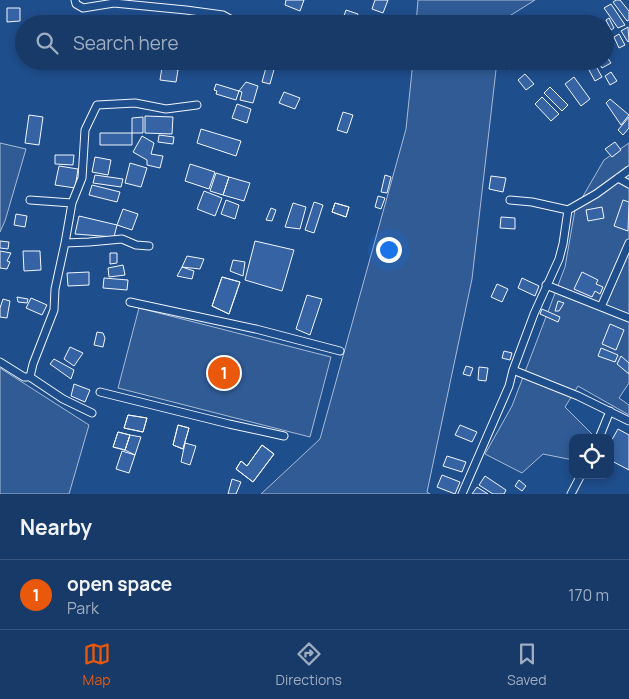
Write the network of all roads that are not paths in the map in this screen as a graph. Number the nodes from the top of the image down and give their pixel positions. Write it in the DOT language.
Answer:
graph roads {
  1 [pos="75,0"];
  2 [pos="223,15"];
  3 [pos="197,105"];
  4 [pos="629,170"];
  5 [pos="618,178"];
  6 [pos="629,184"];
  7 [pos="30,200"];
  8 [pos="510,200"];
  9 [pos="72,203"];
  10 [pos="568,210"];
  11 [pos="629,242"];
  12 [pos="65,243"];
  13 [pos="149,246"];
  14 [pos="546,285"];
  15 [pos="130,302"];
  16 [pos="601,307"];
  17 [pos="629,318"];
  18 [pos="340,351"];
  19 [pos="0,362"];
  20 [pos="513,370"];
  21 [pos="30,377"];
  22 [pos="100,392"];
  23 [pos="610,411"];
  24 [pos="92,413"];
  25 [pos="629,421"];
  26 [pos="600,434"];
  27 [pos="284,436"];
  28 [pos="579,479"];
  29 [pos="462,494"];
  30 [pos="571,494"];
  1 -- 2 [label="street"];
  3 -- 9 [label="street"];
  4 -- 5 [label="street"];
  5 -- 6 [label="street"];
  5 -- 10 [label="street"];
  7 -- 9 [label="street"];
  8 -- 10 [label="street"];
  9 -- 12 [label="street"];
  10 -- 14 [label="street"];
  11 -- 16 [label="street"];
  12 -- 13 [label="street"];
  12 -- 21 [label="street"];
  14 -- 16 [label="street"];
  14 -- 20 [label="street"];
  15 -- 18 [label="street"];
  16 -- 17 [label="street"];
  19 -- 21 [label="street"];
  20 -- 23 [label="street"];
  20 -- 29 [label="street"];
  21 -- 24 [label="street"];
  22 -- 27 [label="street"];
  23 -- 25 [label="street"];
  23 -- 26 [label="street"];
  28 -- 30 [label="street"];
}
